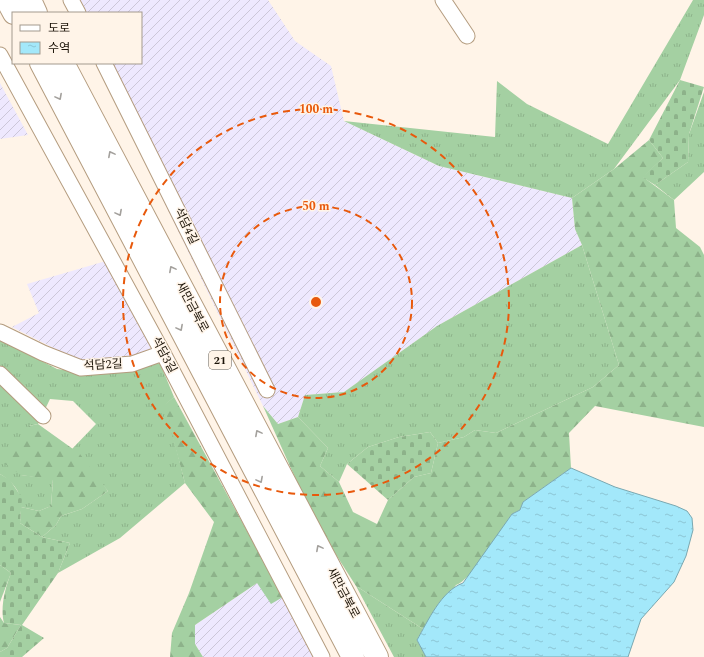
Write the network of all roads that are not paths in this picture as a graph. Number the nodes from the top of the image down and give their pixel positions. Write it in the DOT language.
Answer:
graph roads {
  1 [pos="7,0"];
  2 [pos="30,0"];
  3 [pos="72,0"];
  4 [pos="443,0"];
  5 [pos="13,12"];
  6 [pos="36,12"];
  7 [pos="78,12"];
  8 [pos="467,36"];
  9 [pos="0,54"];
  10 [pos="41,64"];
  11 [pos="64,64"];
  12 [pos="104,64"];
  13 [pos="0,332"];
  14 [pos="163,353"];
  15 [pos="0,374"];
  16 [pos="267,390"];
  17 [pos="43,416"];
  18 [pos="322,657"];
  19 [pos="353,657"];
  20 [pos="376,657"];
  1 -- 5 [label="highway"];
  2 -- 6 [label="highway"];
  3 -- 7 [label="street"];
  4 -- 8 [label="street"];
  9 -- 14 [label="street, 석담3길"];
  10 -- 19 [label="highway, 새만금북로 / 21, one-way"];
  20 -- 11 [label="highway, 새만금북로 / 21, one-way"];
  12 -- 16 [label="street, 석담4길"];
  13 -- 14 [label="street, 석담2길"];
  14 -- 18 [label="street, 석담3길"];
  15 -- 17 [label="street"];
}
